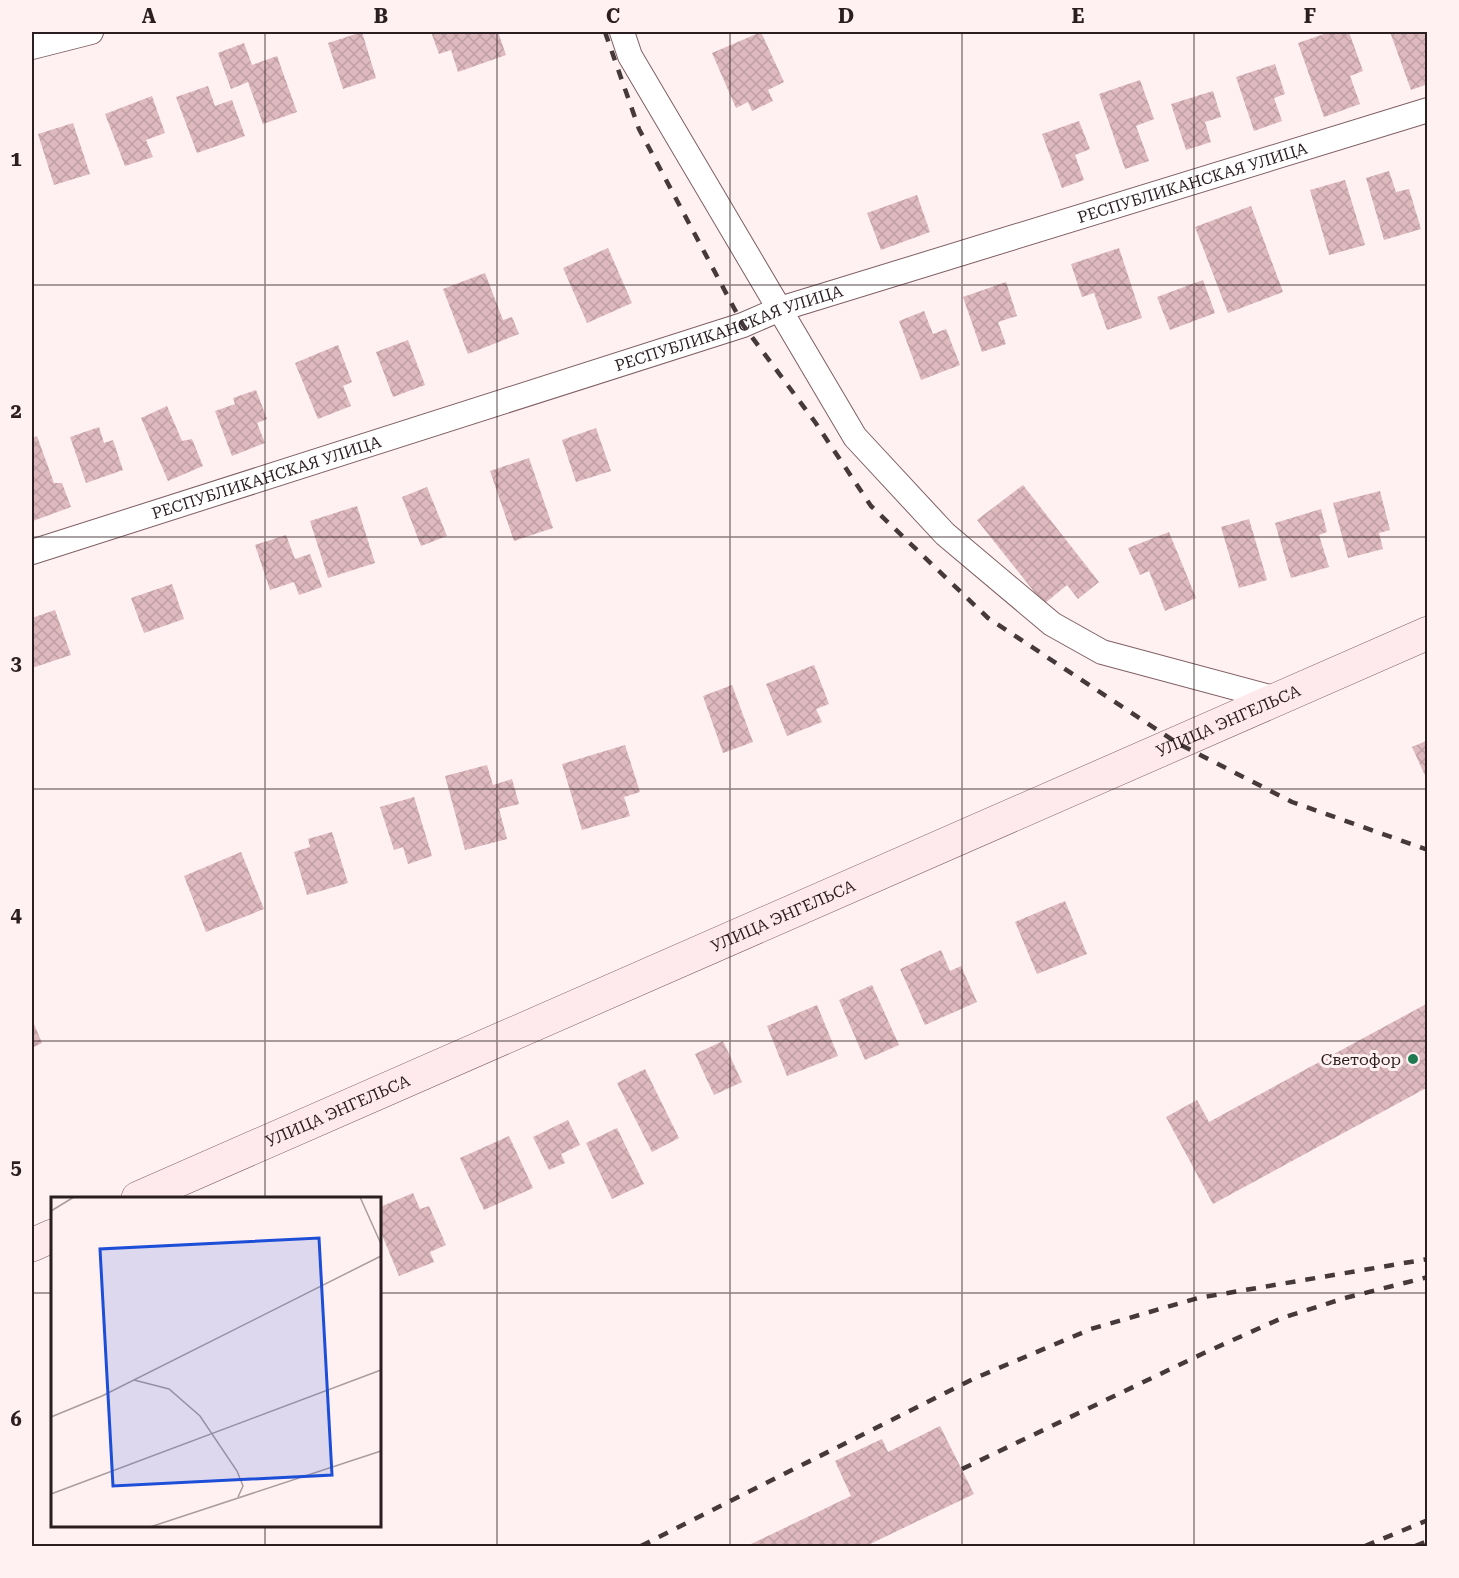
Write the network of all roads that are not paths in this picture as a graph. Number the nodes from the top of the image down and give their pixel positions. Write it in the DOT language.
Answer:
graph roads {
  1 [pos="91,32"];
  2 [pos="622,32"];
  3 [pos="32,47"];
  4 [pos="1428,110"];
  5 [pos="780,309"];
  6 [pos="32,552"];
  7 [pos="1428,633"];
  8 [pos="1277,699"];
  9 [pos="140,1197"];
  10 [pos="51,1236"];
  11 [pos="32,1245"];
  1 -- 3 [label="street"];
  2 -- 5 [label="street"];
  4 -- 5 [label="street, РЕСПУБЛИКАНСКАЯ УЛИЦА"];
  5 -- 6 [label="street, РЕСПУБЛИКАНСКАЯ УЛИЦА"];
  5 -- 8 [label="street"];
  7 -- 8 [label="street, УЛИЦА ЭНГЕЛЬСА"];
  8 -- 9 [label="street, УЛИЦА ЭНГЕЛЬСА"];
  10 -- 11 [label="street"];
}
